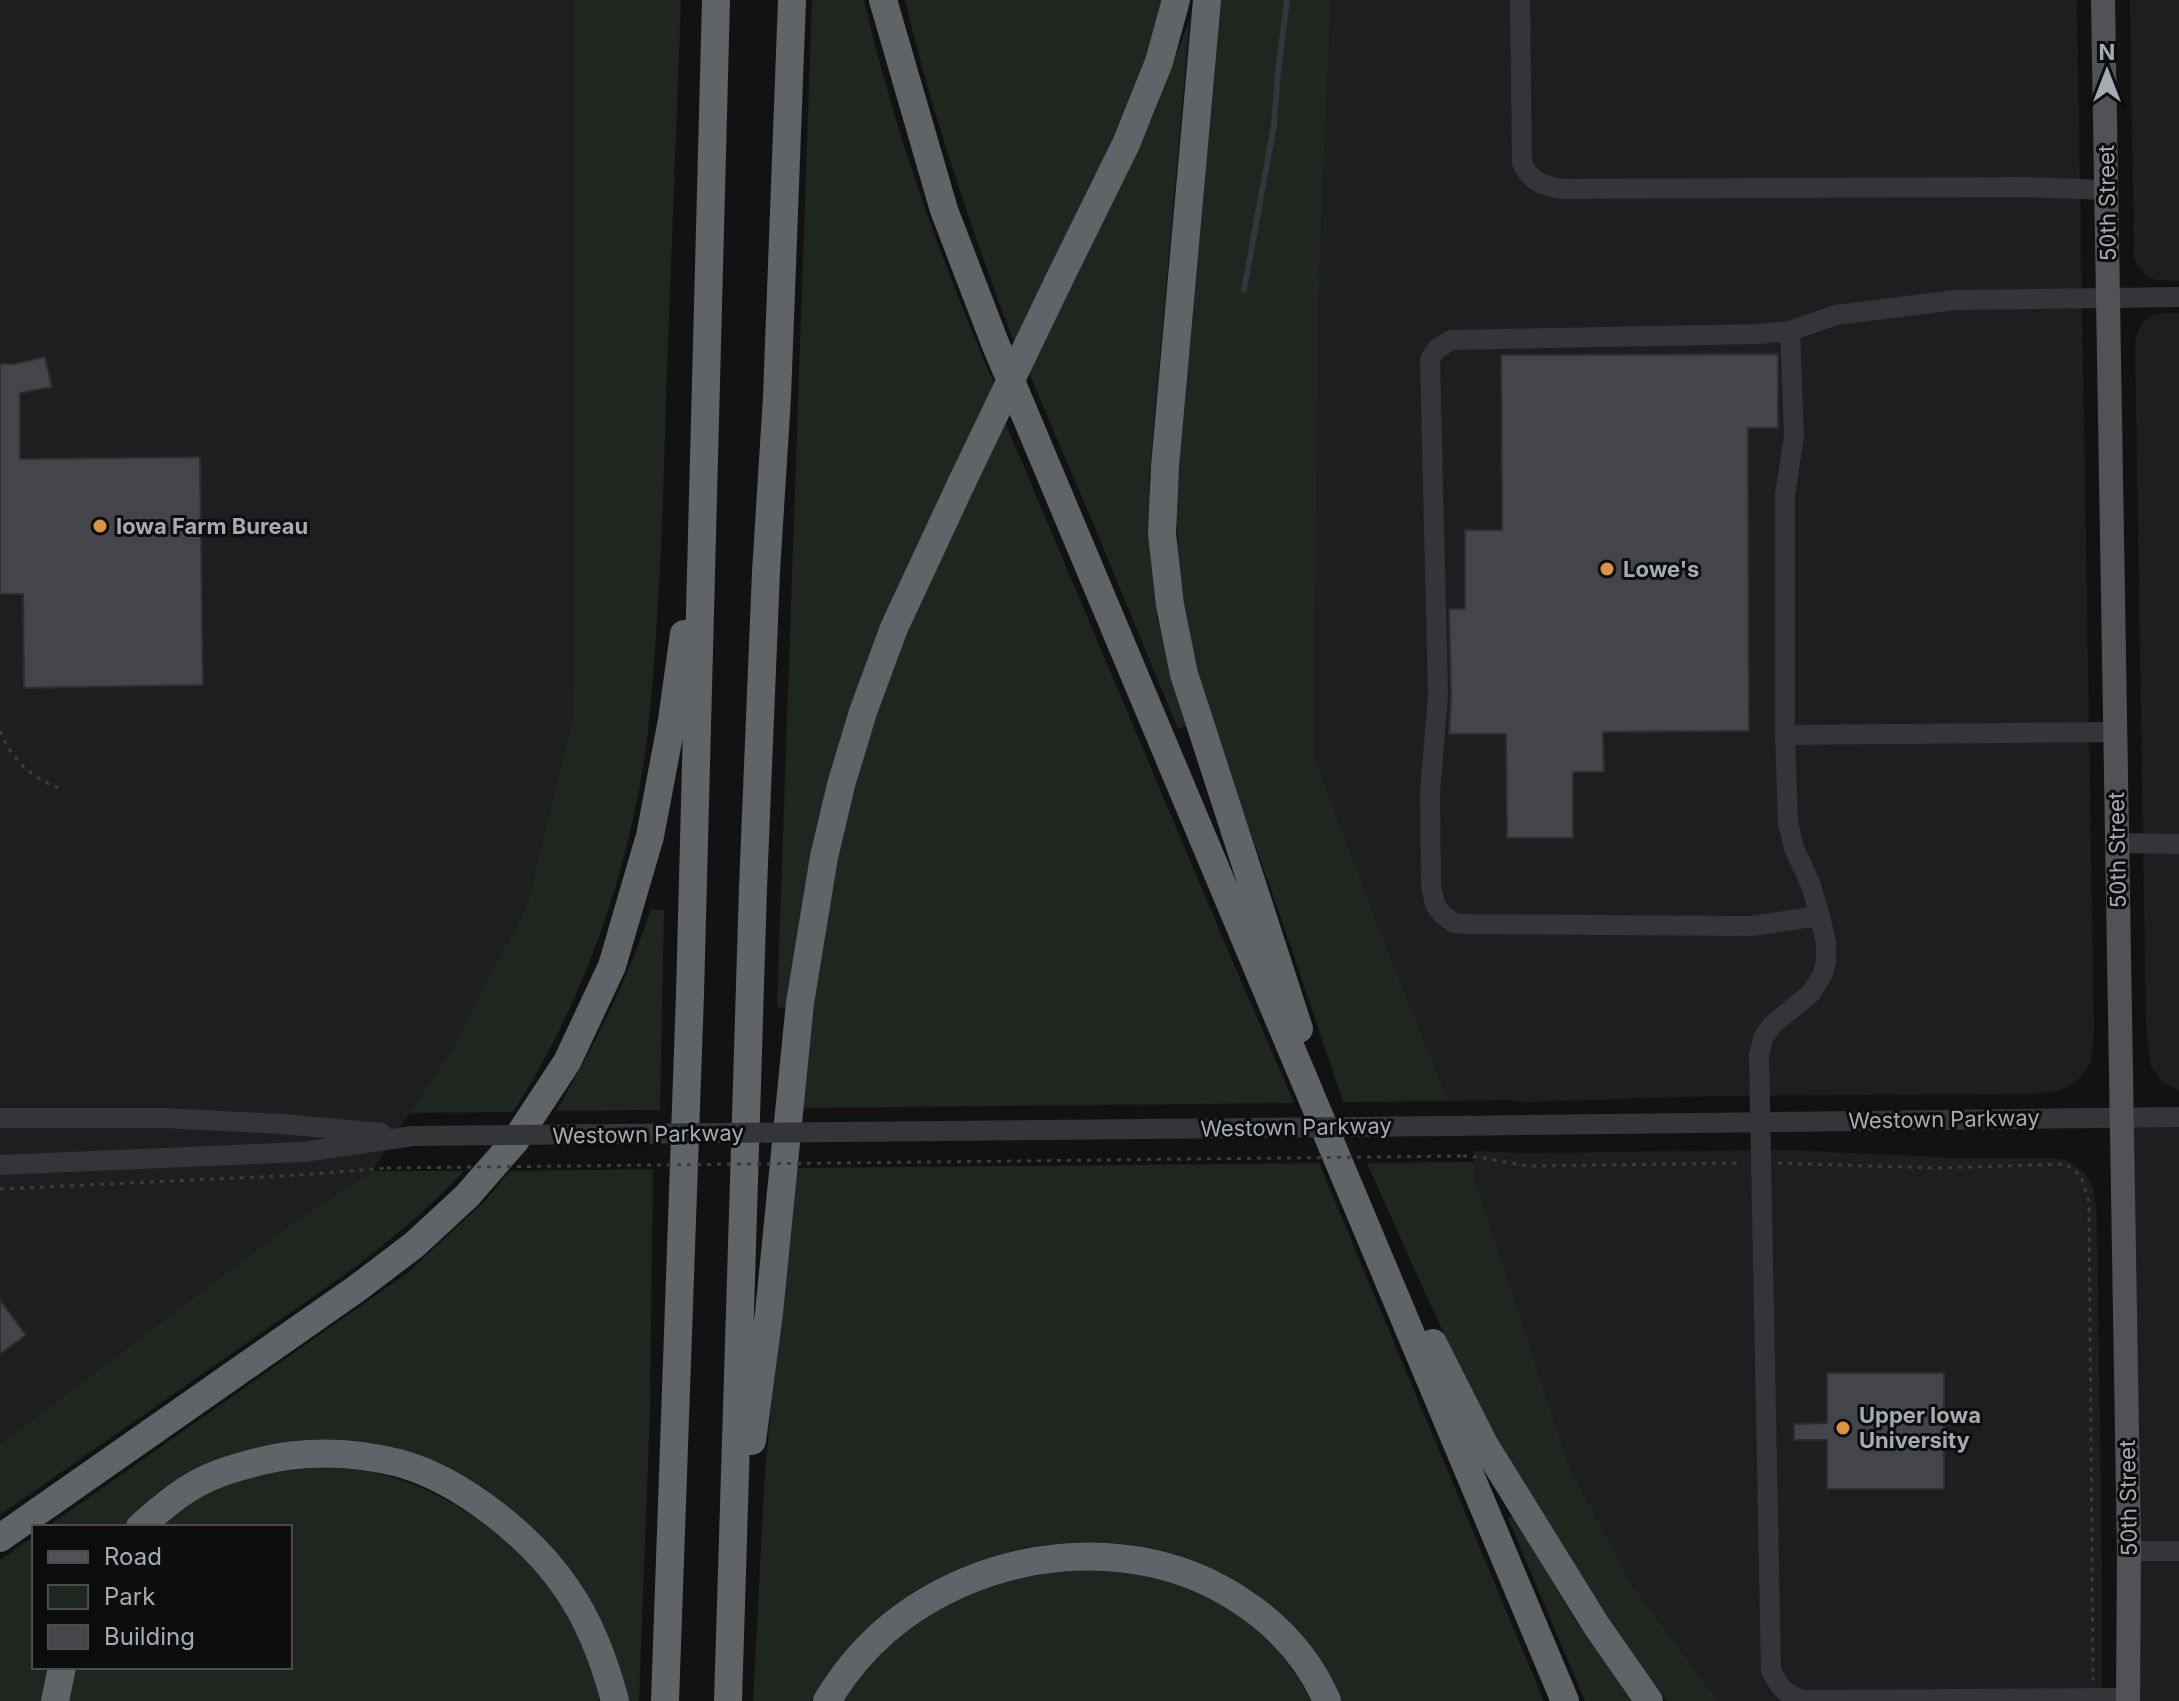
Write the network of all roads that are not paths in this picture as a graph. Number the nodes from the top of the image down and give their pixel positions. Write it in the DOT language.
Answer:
graph roads {
  1 [pos="716,0"];
  2 [pos="792,0"];
  3 [pos="883,0"];
  4 [pos="1176,0"];
  5 [pos="1207,0"];
  6 [pos="1520,0"];
  7 [pos="2103,0"];
  8 [pos="2106,190"];
  9 [pos="2179,297"];
  10 [pos="2108,298"];
  11 [pos="1790,331"];
  12 [pos="703,463"];
  13 [pos="2116,732"];
  14 [pos="1785,735"];
  15 [pos="2118,843"];
  16 [pos="2179,844"];
  17 [pos="1820,916"];
  18 [pos="2179,1117"];
  19 [pos="0,1118"];
  20 [pos="2122,1118"];
  21 [pos="1761,1121"];
  22 [pos="413,1136"];
  23 [pos="0,1165"];
  24 [pos="1343,1175"];
  25 [pos="1376,1252"];
  26 [pos="142,1525"];
  27 [pos="0,1538"];
  28 [pos="2129,1551"];
  29 [pos="2179,1551"];
  30 [pos="733,1593"];
  31 [pos="62,1669"];
  32 [pos="2128,1700"];
  33 [pos="55,1701"];
  34 [pos="615,1701"];
  35 [pos="665,1701"];
  36 [pos="728,1701"];
  37 [pos="827,1701"];
  38 [pos="1327,1701"];
  39 [pos="1565,1701"];
  40 [pos="1649,1701"];
  1 -- 12 [label="highway"];
  2 -- 30 [label="highway"];
  3 -- 24 [label="highway"];
  4 -- 30 [label="highway, bridge"];
  5 -- 24 [label="highway"];
  6 -- 8 [label="street"];
  7 -- 8 [label="main road, 50th Street"];
  8 -- 10 [label="main road, 50th Street"];
  9 -- 10 [label="street"];
  10 -- 11 [label="street"];
  10 -- 13 [label="main road, 50th Street"];
  11 -- 14 [label="street"];
  11 -- 17 [label="street"];
  12 -- 27 [label="highway"];
  12 -- 35 [label="highway"];
  13 -- 14 [label="street"];
  13 -- 15 [label="main road, 50th Street"];
  14 -- 17 [label="street"];
  15 -- 16 [label="street"];
  15 -- 20 [label="main road, 50th Street"];
  17 -- 21 [label="street"];
  18 -- 20 [label="street, Westown Parkway"];
  19 -- 22 [label="street, Westown Parkway"];
  20 -- 21 [label="street, Westown Parkway"];
  20 -- 28 [label="main road, 50th Street"];
  21 -- 22 [label="street, Westown Parkway, bridge"];
  21 -- 32 [label="street"];
  22 -- 23 [label="street, Westown Parkway"];
  24 -- 25 [label="highway"];
  25 -- 39 [label="highway"];
  25 -- 40 [label="highway"];
  26 -- 34 [label="highway"];
  28 -- 29 [label="street"];
  28 -- 32 [label="main road, 50th Street"];
  30 -- 36 [label="highway"];
  31 -- 33 [label="highway"];
  37 -- 38 [label="highway"];
}
